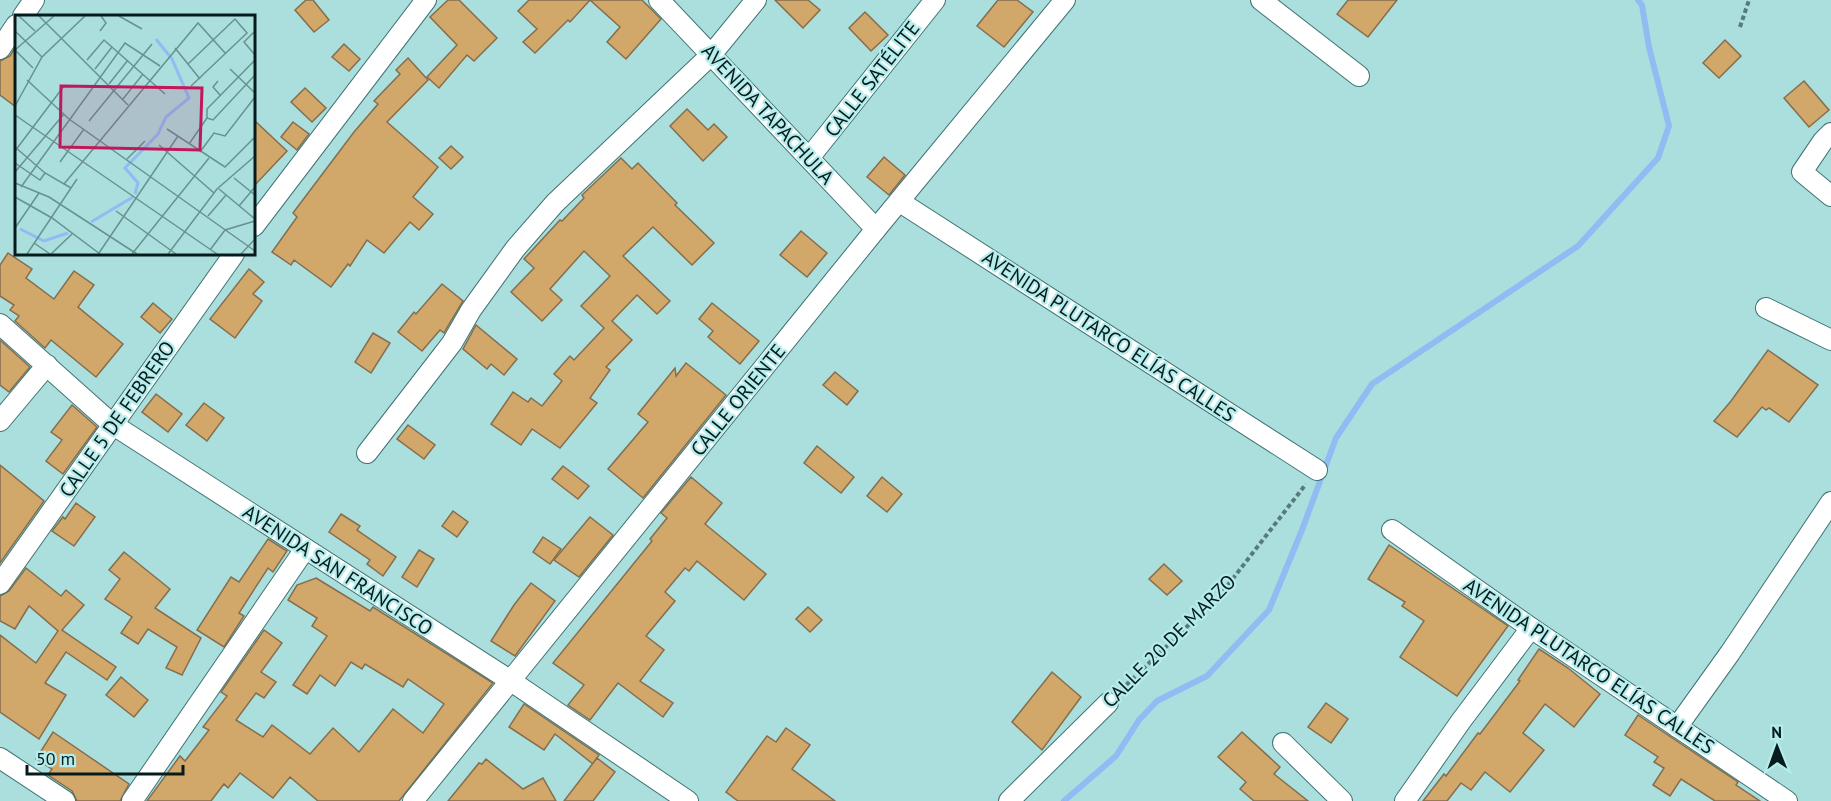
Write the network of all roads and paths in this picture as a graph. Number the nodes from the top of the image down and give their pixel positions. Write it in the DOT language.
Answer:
graph roads {
  1 [pos="34,0"];
  2 [pos="426,0"];
  3 [pos="659,0"];
  4 [pos="756,0"];
  5 [pos="935,0"];
  6 [pos="1065,0"];
  7 [pos="1261,0"];
  8 [pos="1749,0"];
  9 [pos="24,15"];
  10 [pos="15,26"];
  11 [pos="1740,27"];
  12 [pos="0,49"];
  13 [pos="711,55"];
  14 [pos="1359,76"];
  15 [pos="1831,133"];
  16 [pos="809,158"];
  17 [pos="1831,196"];
  18 [pos="900,202"];
  19 [pos="255,225"];
  20 [pos="876,229"];
  21 [pos="233,255"];
  22 [pos="1766,308"];
  23 [pos="0,324"];
  24 [pos="1831,340"];
  25 [pos="47,365"];
  26 [pos="0,421"];
  27 [pos="112,424"];
  28 [pos="367,453"];
  29 [pos="1317,470"];
  30 [pos="1831,502"];
  31 [pos="1392,530"];
  32 [pos="305,549"];
  33 [pos="0,584"];
  34 [pos="1531,628"];
  35 [pos="511,681"];
  36 [pos="1108,703"];
  37 [pos="1677,726"];
  38 [pos="1283,743"];
  39 [pos="0,758"];
  40 [pos="65,801"];
  41 [pos="132,801"];
  42 [pos="413,801"];
  43 [pos="688,801"];
  44 [pos="1009,801"];
  45 [pos="1342,801"];
  46 [pos="1405,801"];
  47 [pos="1787,801"];
  1 -- 9 [label="street"];
  2 -- 19 [label="street"];
  3 -- 13 [label="street, AVENIDA TAPACHULA"];
  4 -- 13 [label="street"];
  5 -- 16 [label="street, CALLE SATÉLITE"];
  6 -- 18 [label="street, CALLE ORIENTE"];
  7 -- 14 [label="street"];
  8 -- 11 [label="path"];
  10 -- 12 [label="street"];
  13 -- 16 [label="street, AVENIDA TAPACHULA"];
  13 -- 28 [label="street"];
  15 -- 17 [label="street"];
  16 -- 20 [label="street, AVENIDA TAPACHULA"];
  18 -- 20 [label="street, CALLE ORIENTE"];
  18 -- 29 [label="street, AVENIDA PLUTARCO ELÍAS CALLES"];
  20 -- 35 [label="street, CALLE ORIENTE"];
  21 -- 27 [label="street, CALLE 5 DE FEBRERO"];
  22 -- 24 [label="street"];
  23 -- 25 [label="street, AVENIDA SAN FRANCISCO"];
  25 -- 26 [label="street"];
  25 -- 27 [label="street, AVENIDA SAN FRANCISCO"];
  27 -- 32 [label="street, AVENIDA SAN FRANCISCO"];
  27 -- 33 [label="street, CALLE 5 DE FEBRERO"];
  29 -- 36 [label="path, CALLE 20 DE MARZO"];
  30 -- 37 [label="street"];
  31 -- 34 [label="street, AVENIDA PLUTARCO ELÍAS CALLES"];
  32 -- 35 [label="street, AVENIDA SAN FRANCISCO"];
  32 -- 41 [label="street"];
  34 -- 37 [label="street, AVENIDA PLUTARCO ELÍAS CALLES"];
  34 -- 46 [label="street"];
  35 -- 42 [label="street, CALLE ORIENTE"];
  35 -- 43 [label="street, AVENIDA SAN FRANCISCO"];
  36 -- 44 [label="street, CALLE 20 DE MARZO"];
  37 -- 47 [label="street, AVENIDA PLUTARCO ELÍAS CALLES"];
  38 -- 45 [label="street"];
  39 -- 40 [label="street"];
}
